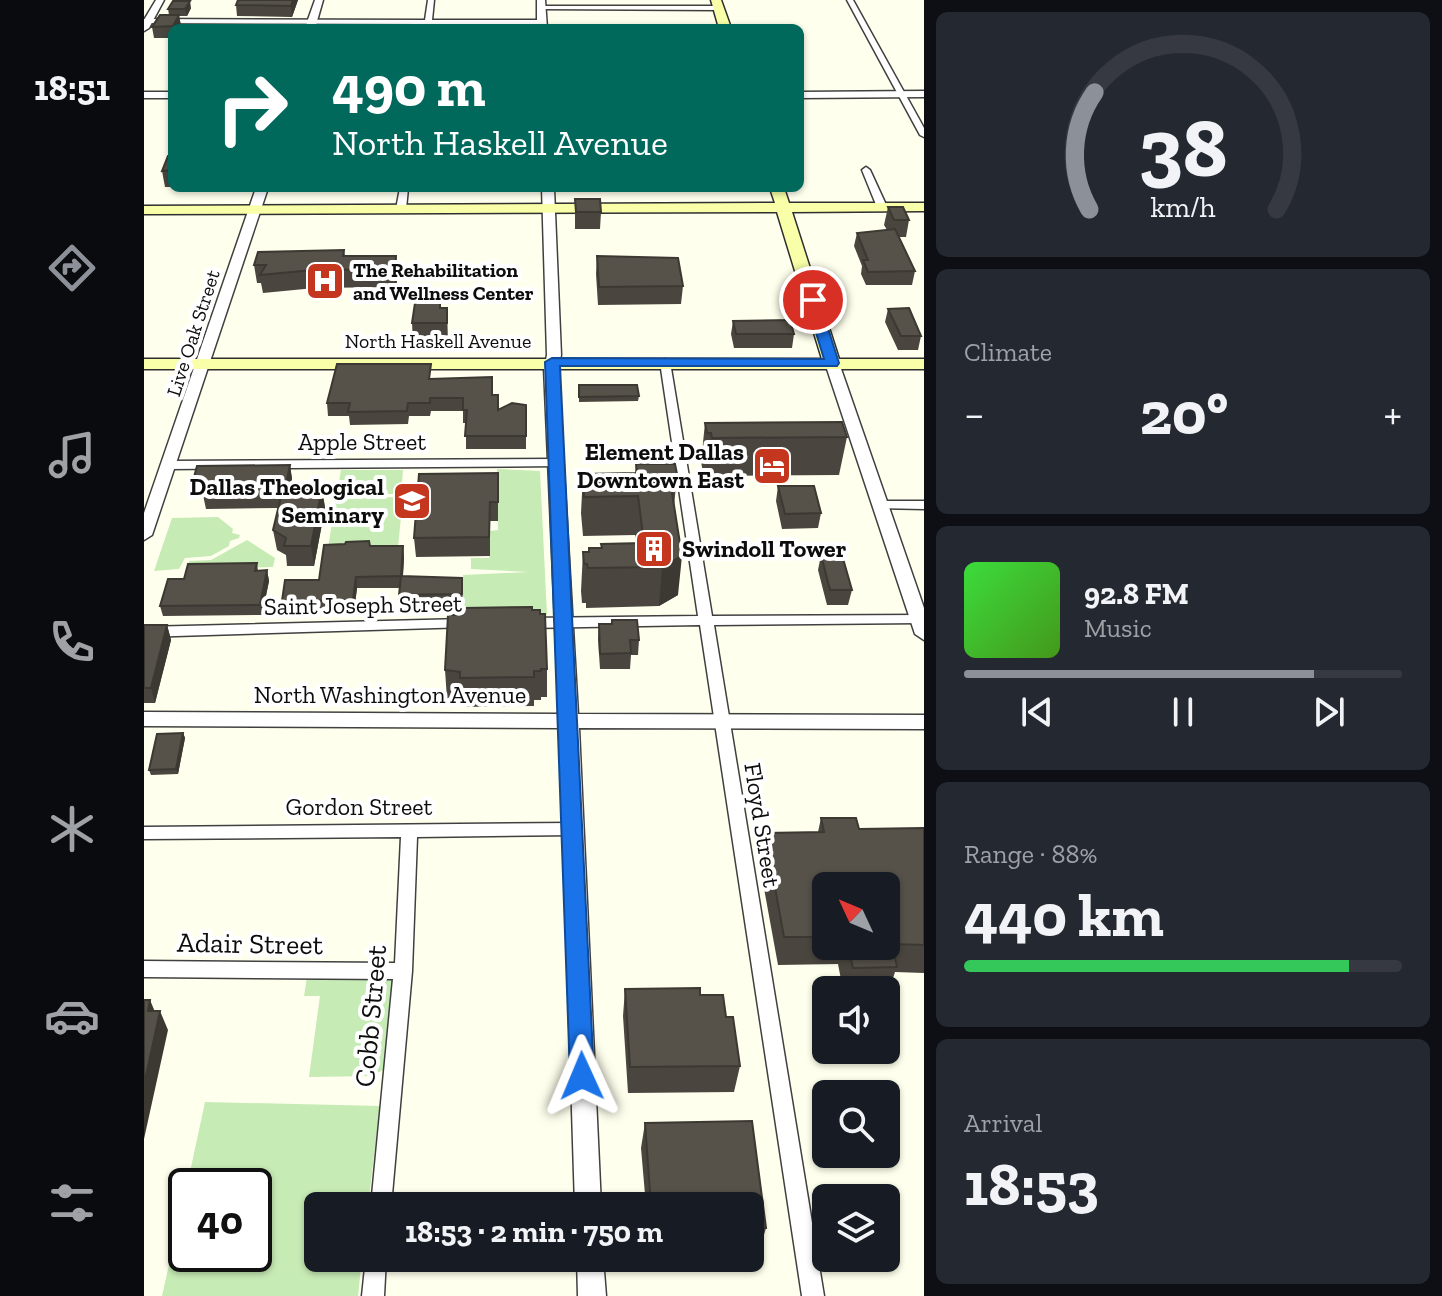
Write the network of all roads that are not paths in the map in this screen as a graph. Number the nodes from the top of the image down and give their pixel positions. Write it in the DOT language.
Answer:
graph roads {
  1 [pos="160,0"];
  2 [pos="319,0"];
  3 [pos="431,0"];
  4 [pos="850,0"];
  5 [pos="541,4"];
  6 [pos="718,4"];
  7 [pos="145,24"];
  8 [pos="168,24"];
  9 [pos="311,24"];
  10 [pos="428,24"];
  11 [pos="542,24"];
  12 [pos="724,24"];
  13 [pos="901,94"];
  14 [pos="924,94"];
  15 [pos="144,95"];
  16 [pos="168,95"];
  17 [pos="804,95"];
  18 [pos="924,135"];
  19 [pos="866,170"];
  20 [pos="261,192"];
  21 [pos="403,192"];
  22 [pos="548,192"];
  23 [pos="778,192"];
  24 [pos="882,207"];
  25 [pos="924,207"];
  26 [pos="783,208"];
  27 [pos="255,209"];
  28 [pos="401,209"];
  29 [pos="549,209"];
  30 [pos="144,210"];
  31 [pos="552,362"];
  32 [pos="665,362"];
  33 [pos="832,363"];
  34 [pos="144,364"];
  35 [pos="204,364"];
  36 [pos="924,364"];
  37 [pos="556,463"];
  38 [pos="169,465"];
  39 [pos="879,505"];
  40 [pos="924,505"];
  41 [pos="144,535"];
  42 [pos="706,620"];
  43 [pos="565,622"];
  44 [pos="512,623"];
  45 [pos="481,624"];
  46 [pos="921,626"];
  47 [pos="144,632"];
  48 [pos="144,719"];
  49 [pos="569,722"];
  50 [pos="924,722"];
  51 [pos="722,723"];
  52 [pos="574,829"];
  53 [pos="409,831"];
  54 [pos="144,833"];
  55 [pos="144,969"];
  56 [pos="403,971"];
  57 [pos="382,1192"];
  58 [pos="587,1192"];
  59 [pos="375,1272"];
  60 [pos="591,1272"];
  61 [pos="373,1296"];
  62 [pos="592,1296"];
  63 [pos="813,1296"];
  1 -- 7 [label="street"];
  2 -- 9 [label="street"];
  3 -- 10 [label="street"];
  4 -- 13 [label="street"];
  5 -- 6 [label="street"];
  5 -- 11 [label="street"];
  6 -- 12 [label="main road"];
  7 -- 8 [label="street"];
  13 -- 14 [label="street"];
  13 -- 17 [label="street"];
  13 -- 18 [label="street"];
  15 -- 16 [label="street"];
  19 -- 24 [label="street"];
  20 -- 27 [label="street, Live Oak Street"];
  21 -- 28 [label="street"];
  22 -- 29 [label="street"];
  23 -- 26 [label="main road"];
  24 -- 25 [label="main road"];
  24 -- 26 [label="main road"];
  26 -- 29 [label="main road"];
  26 -- 33 [label="main road"];
  27 -- 28 [label="main road"];
  27 -- 30 [label="main road"];
  27 -- 35 [label="street, Live Oak Street"];
  28 -- 29 [label="main road"];
  29 -- 31 [label="street"];
  31 -- 32 [label="main road, North Haskell Avenue"];
  31 -- 35 [label="main road, North Haskell Avenue"];
  31 -- 37 [label="street"];
  32 -- 33 [label="main road, North Haskell Avenue"];
  32 -- 42 [label="street, Floyd Street"];
  33 -- 36 [label="main road, North Haskell Avenue"];
  33 -- 39 [label="street"];
  34 -- 35 [label="main road, North Haskell Avenue"];
  35 -- 38 [label="street, Live Oak Street"];
  37 -- 38 [label="street, Apple Street"];
  37 -- 43 [label="street"];
  38 -- 41 [label="street, Live Oak Street"];
  39 -- 40 [label="street"];
  39 -- 46 [label="street"];
  42 -- 43 [label="street"];
  42 -- 46 [label="street"];
  42 -- 51 [label="street, Floyd Street"];
  43 -- 44 [label="street"];
  43 -- 49 [label="street"];
  45 -- 47 [label="street, Saint Joseph Street"];
  48 -- 49 [label="street, North Washington Avenue"];
  49 -- 51 [label="street, North Washington Avenue"];
  49 -- 52 [label="street"];
  50 -- 51 [label="street, North Washington Avenue"];
  51 -- 63 [label="street, Floyd Street"];
  52 -- 53 [label="street, Gordon Street"];
  52 -- 58 [label="street"];
  53 -- 54 [label="street, Gordon Street"];
  53 -- 56 [label="street, Cobb Street"];
  55 -- 56 [label="street, Adair Street"];
  56 -- 57 [label="street, Cobb Street"];
  59 -- 61 [label="street"];
  60 -- 62 [label="street"];
}
